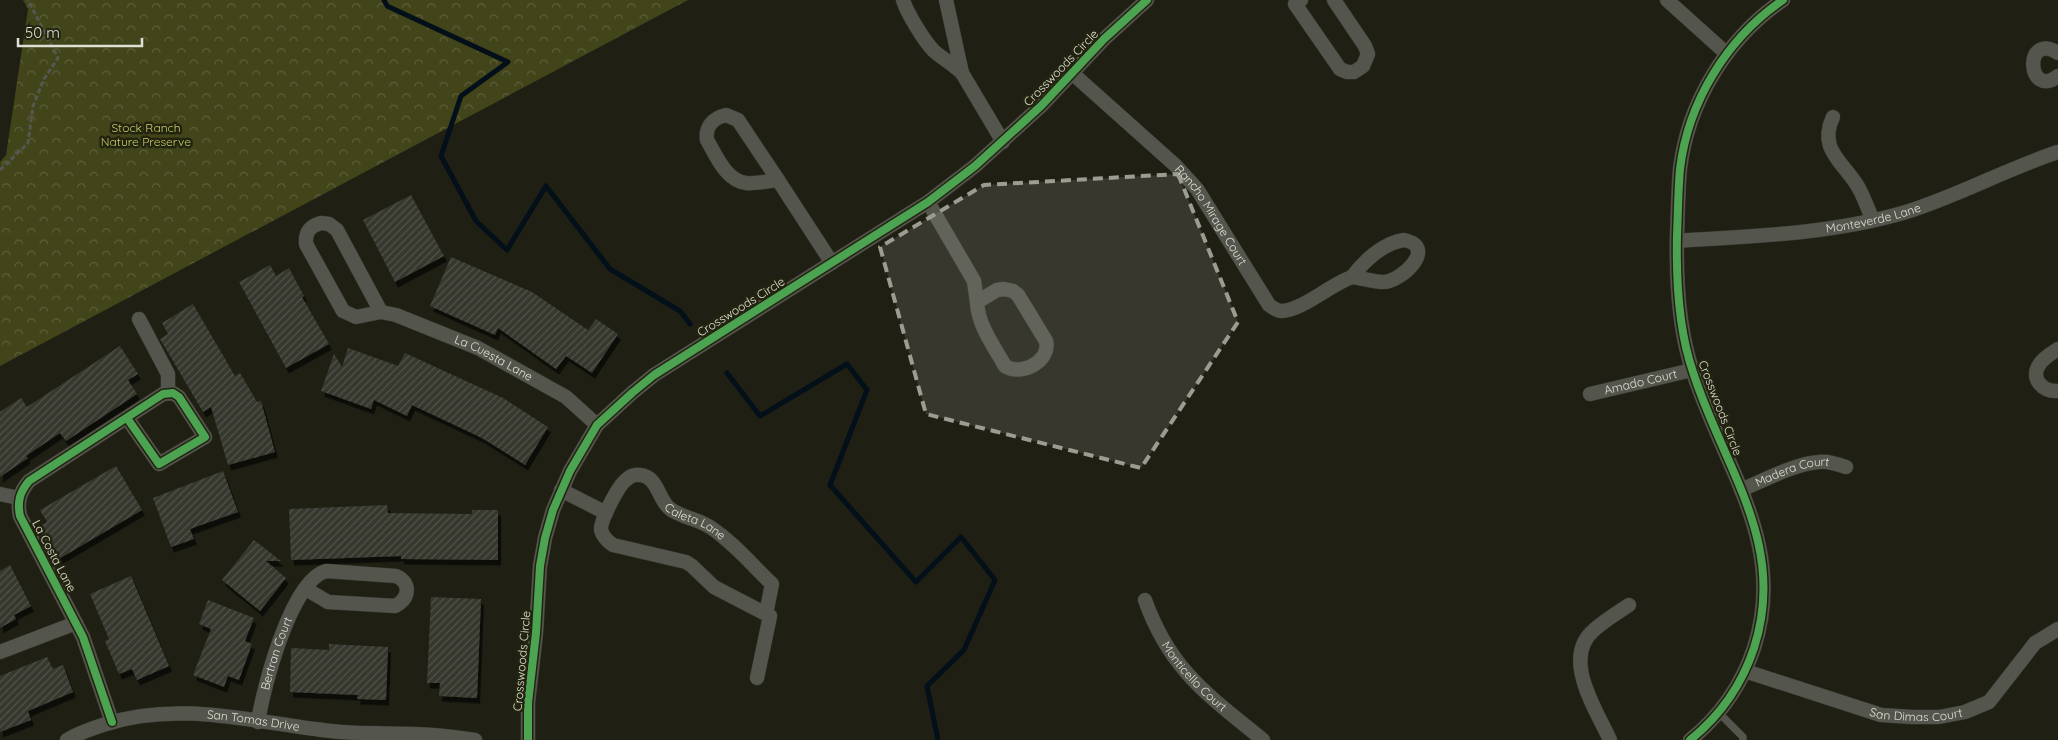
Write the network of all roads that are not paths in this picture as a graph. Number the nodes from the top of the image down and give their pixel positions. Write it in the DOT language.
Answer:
graph roads {
  1 [pos="903,0"];
  2 [pos="946,0"];
  3 [pos="1147,0"];
  4 [pos="1334,0"];
  5 [pos="1667,0"];
  6 [pos="1783,0"];
  7 [pos="1296,1"];
  8 [pos="2058,53"];
  9 [pos="1727,54"];
  10 [pos="962,73"];
  11 [pos="1072,74"];
  12 [pos="2058,76"];
  13 [pos="1833,117"];
  14 [pos="1003,142"];
  15 [pos="2058,152"];
  16 [pos="778,180"];
  17 [pos="928,202"];
  18 [pos="1873,220"];
  19 [pos="1677,241"];
  20 [pos="832,263"];
  21 [pos="1352,277"];
  22 [pos="977,302"];
  23 [pos="381,312"];
  24 [pos="139,319"];
  25 [pos="2058,349"];
  26 [pos="1692,370"];
  27 [pos="2058,391"];
  28 [pos="168,393"];
  29 [pos="1590,394"];
  30 [pos="127,418"];
  31 [pos="598,425"];
  32 [pos="1846,467"];
  33 [pos="561,490"];
  34 [pos="1741,490"];
  35 [pos="0,494"];
  36 [pos="19,498"];
  37 [pos="606,513"];
  38 [pos="306,589"];
  39 [pos="1145,600"];
  40 [pos="1629,605"];
  41 [pos="766,614"];
  42 [pos="76,623"];
  43 [pos="2058,629"];
  44 [pos="0,652"];
  45 [pos="1745,671"];
  46 [pos="757,678"];
  47 [pos="1718,712"];
  48 [pos="112,722"];
  49 [pos="258,722"];
  50 [pos="433,737"];
  51 [pos="67,740"];
  52 [pos="475,740"];
  53 [pos="528,740"];
  54 [pos="1263,740"];
  55 [pos="1610,740"];
  56 [pos="1690,740"];
  57 [pos="1743,740"];
  1 -- 10 [label="street"];
  2 -- 10 [label="street"];
  3 -- 11 [label="street, Crosswoods Circle"];
  4 -- 7 [label="street"];
  5 -- 9 [label="street"];
  6 -- 9 [label="street, Crosswoods Circle"];
  8 -- 12 [label="street"];
  9 -- 19 [label="street, Crosswoods Circle"];
  10 -- 14 [label="street"];
  11 -- 14 [label="street, Crosswoods Circle"];
  11 -- 21 [label="street, Rancho Mirage Court"];
  13 -- 18 [label="street"];
  14 -- 17 [label="street, Crosswoods Circle"];
  15 -- 18 [label="street, Monteverde Lane"];
  16 -- 16 [label="street"];
  16 -- 20 [label="street"];
  17 -- 20 [label="street, Crosswoods Circle"];
  17 -- 22 [label="street"];
  18 -- 19 [label="street, Monteverde Lane"];
  19 -- 26 [label="street, Crosswoods Circle"];
  20 -- 31 [label="street, Crosswoods Circle"];
  22 -- 22 [label="street"];
  23 -- 23 [label="street, La Cuesta Lane"];
  23 -- 31 [label="street, La Cuesta Lane"];
  24 -- 28 [label="street"];
  25 -- 27 [label="street"];
  26 -- 29 [label="street, Amado Court"];
  26 -- 34 [label="street, Crosswoods Circle"];
  28 -- 30 [label="street"];
  28 -- 30 [label="street"];
  30 -- 36 [label="street"];
  31 -- 33 [label="street, Crosswoods Circle"];
  32 -- 34 [label="street, Madera Court"];
  33 -- 37 [label="street"];
  33 -- 53 [label="street, Crosswoods Circle"];
  34 -- 45 [label="street, Crosswoods Circle"];
  35 -- 36 [label="street"];
  36 -- 42 [label="street, La Costa Lane"];
  37 -- 41 [label="street, Caleta Lane"];
  37 -- 41 [label="street, Caleta Lane"];
  38 -- 38 [label="street, Bertran Court"];
  38 -- 49 [label="street, Bertran Court"];
  39 -- 54 [label="street, Monticello Court"];
  40 -- 55 [label="street"];
  41 -- 46 [label="street, Caleta Lane"];
  42 -- 44 [label="street"];
  42 -- 48 [label="street, La Costa Lane"];
  43 -- 45 [label="street, San Dimas Court"];
  45 -- 47 [label="street, Crosswoods Circle"];
  47 -- 56 [label="street, Crosswoods Circle"];
  47 -- 57 [label="lane"];
  48 -- 49 [label="street, San Tomas Drive"];
  48 -- 51 [label="street, San Tomas Drive"];
  49 -- 50 [label="street, San Tomas Drive"];
  50 -- 52 [label="street, San Tomas Drive"];
}
